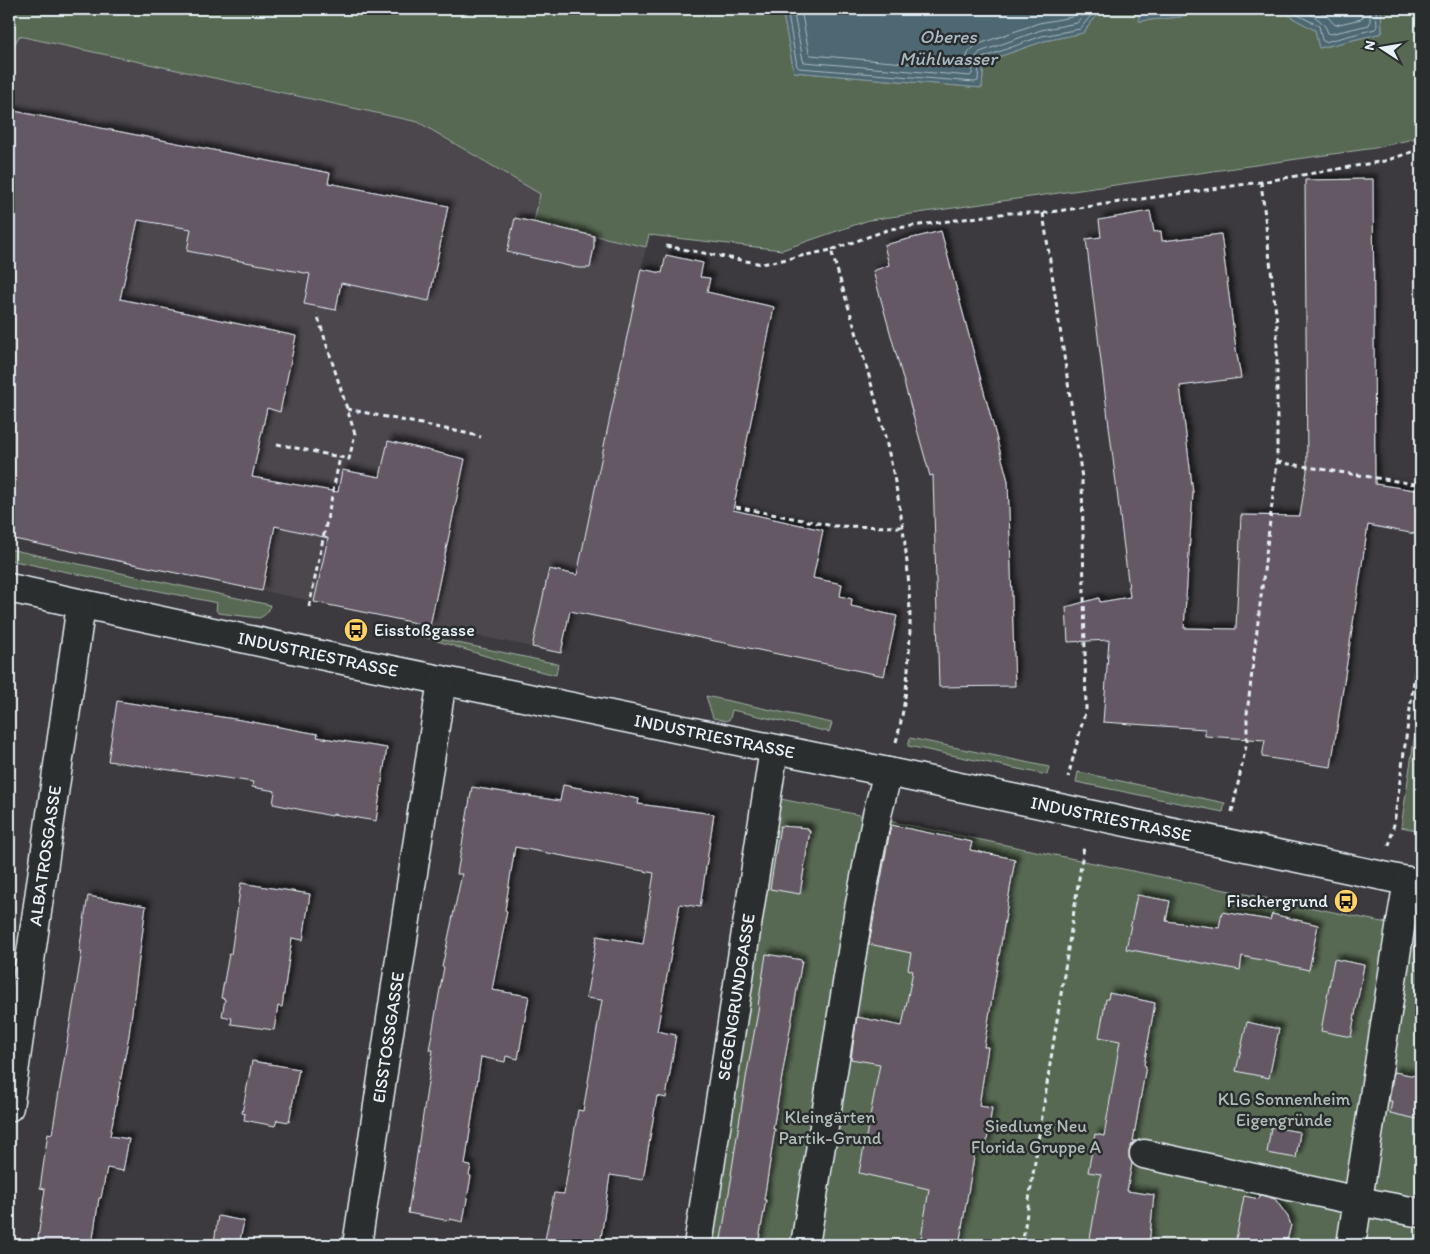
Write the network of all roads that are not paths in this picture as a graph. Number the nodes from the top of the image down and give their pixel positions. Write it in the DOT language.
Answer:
graph roads {
  1 [pos="9,588"];
  2 [pos="81,605"];
  3 [pos="442,680"];
  4 [pos="774,749"];
  5 [pos="888,772"];
  6 [pos="1404,880"];
  7 [pos="16,1006"];
  8 [pos="9,1107"];
  9 [pos="1144,1154"];
  10 [pos="1358,1201"];
  11 [pos="1421,1213"];
  12 [pos="357,1245"];
  13 [pos="698,1245"];
  14 [pos="805,1245"];
  15 [pos="1351,1245"];
  1 -- 2 [label="street, INDUSTRIESTRASSE"];
  2 -- 3 [label="street, INDUSTRIESTRASSE"];
  2 -- 7 [label="street, ALBATROSGASSE"];
  3 -- 4 [label="street, INDUSTRIESTRASSE"];
  3 -- 12 [label="street, EISSTOSSGASSE"];
  4 -- 5 [label="street, INDUSTRIESTRASSE"];
  4 -- 13 [label="street, SEGENGRUNDGASSE"];
  5 -- 6 [label="street, INDUSTRIESTRASSE"];
  5 -- 14 [label="street"];
  6 -- 10 [label="street"];
  7 -- 8 [label="street, ALBATROSGASSE"];
  9 -- 10 [label="street"];
  10 -- 11 [label="street"];
  10 -- 15 [label="street"];
}
